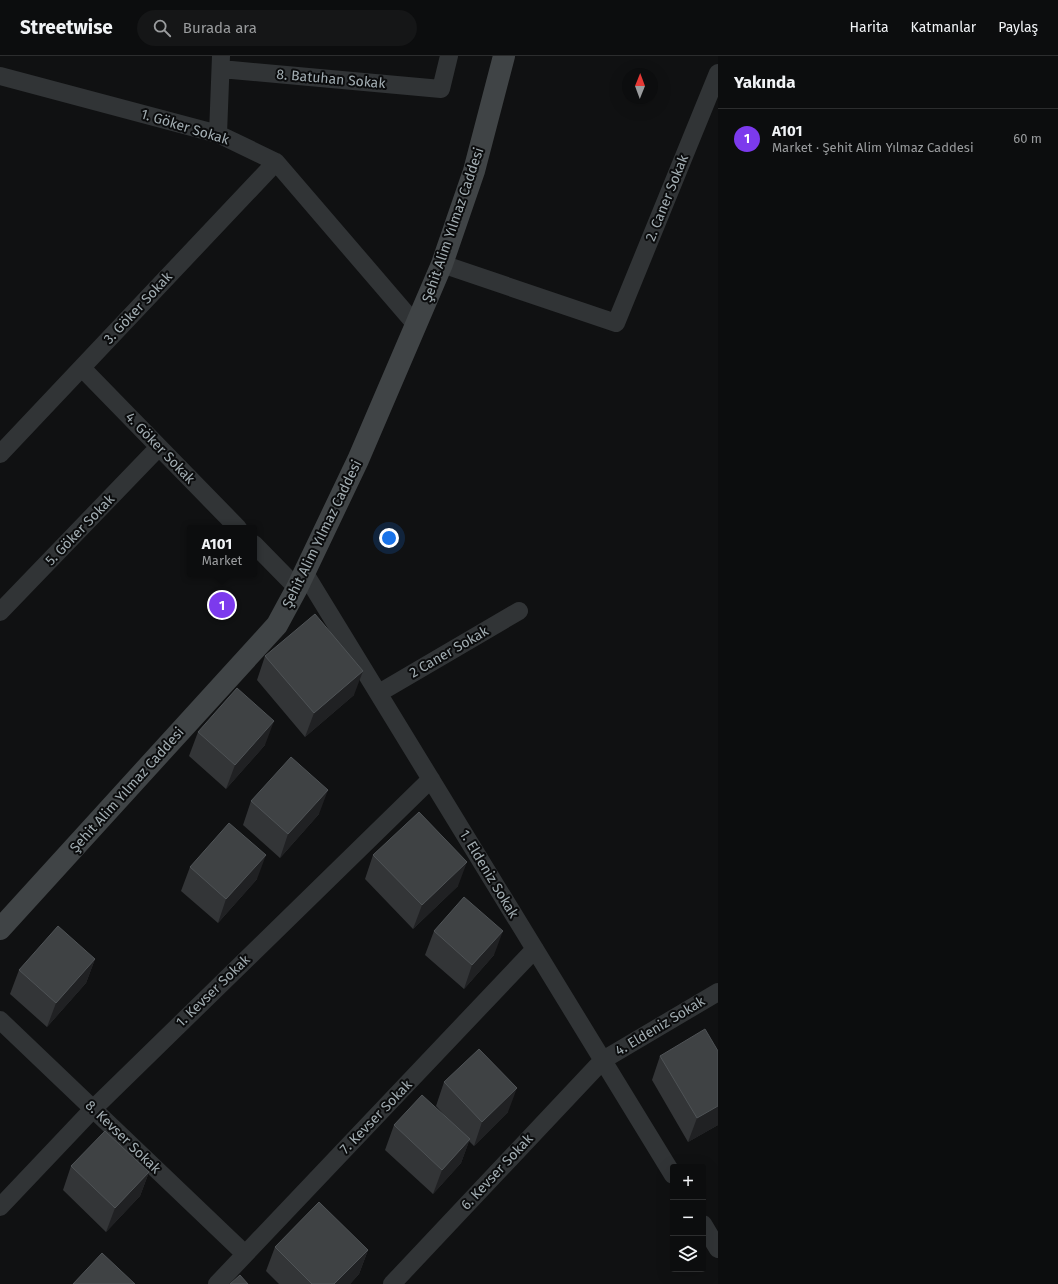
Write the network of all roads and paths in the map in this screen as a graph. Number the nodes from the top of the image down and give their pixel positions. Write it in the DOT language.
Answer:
graph roads {
  1 [pos="449,56"];
  2 [pos="504,56"];
  3 [pos="221,63"];
  4 [pos="0,72"];
  5 [pos="718,73"];
  6 [pos="218,134"];
  7 [pos="276,162"];
  8 [pos="442,264"];
  9 [pos="416,325"];
  10 [pos="82,368"];
  11 [pos="159,447"];
  12 [pos="0,454"];
  13 [pos="235,525"];
  14 [pos="257,546"];
  15 [pos="301,580"];
  16 [pos="519,611"];
  17 [pos="0,612"];
  18 [pos="378,693"];
  19 [pos="431,779"];
  20 [pos="0,929"];
  21 [pos="535,949"];
  22 [pos="718,992"];
  23 [pos="0,1020"];
  24 [pos="603,1060"];
  25 [pos="93,1109"];
  26 [pos="670,1170"];
  27 [pos="0,1208"];
  28 [pos="706,1229"];
  29 [pos="718,1249"];
  30 [pos="245,1254"];
  31 [pos="217,1284"];
  32 [pos="392,1284"];
  1 -- 3 [label="street, 8. Batuhan Sokak"];
  2 -- 8 [label="street, Şehit Alim Yılmaz Caddesi"];
  3 -- 6 [label="street"];
  4 -- 6 [label="street, 1. Göker Sokak"];
  5 -- 8 [label="street, 2. Caner Sokak"];
  6 -- 7 [label="street, 1. Göker Sokak"];
  7 -- 9 [label="street, 1. Göker Sokak"];
  7 -- 10 [label="street, 3. Göker Sokak"];
  8 -- 9 [label="street, Şehit Alim Yılmaz Caddesi"];
  9 -- 15 [label="street, Şehit Alim Yılmaz Caddesi"];
  10 -- 11 [label="street, 4. Göker Sokak"];
  10 -- 12 [label="street, 3. Göker Sokak"];
  11 -- 13 [label="street, 4. Göker Sokak"];
  11 -- 17 [label="street, 5. Göker Sokak"];
  14 -- 15 [label="street"];
  15 -- 18 [label="street, 1. Eldeniz Sokak"];
  15 -- 20 [label="street, Şehit Alim Yılmaz Caddesi"];
  16 -- 18 [label="street, 2 Caner Sokak"];
  18 -- 19 [label="street, 1. Eldeniz Sokak"];
  19 -- 21 [label="street, 1. Eldeniz Sokak"];
  19 -- 25 [label="street, 1. Kevser Sokak"];
  21 -- 24 [label="street, 1. Eldeniz Sokak"];
  21 -- 30 [label="street, 7. Kevser Sokak"];
  22 -- 24 [label="street, 4. Eldeniz Sokak"];
  23 -- 25 [label="street, 8. Kevser Sokak"];
  24 -- 26 [label="street, 1. Eldeniz Sokak"];
  24 -- 32 [label="street, 6. Kevser Sokak"];
  25 -- 27 [label="street, 1. Kevser Sokak"];
  25 -- 30 [label="street, 8. Kevser Sokak"];
  28 -- 29 [label="street"];
  30 -- 31 [label="street, 7. Kevser Sokak"];
}
